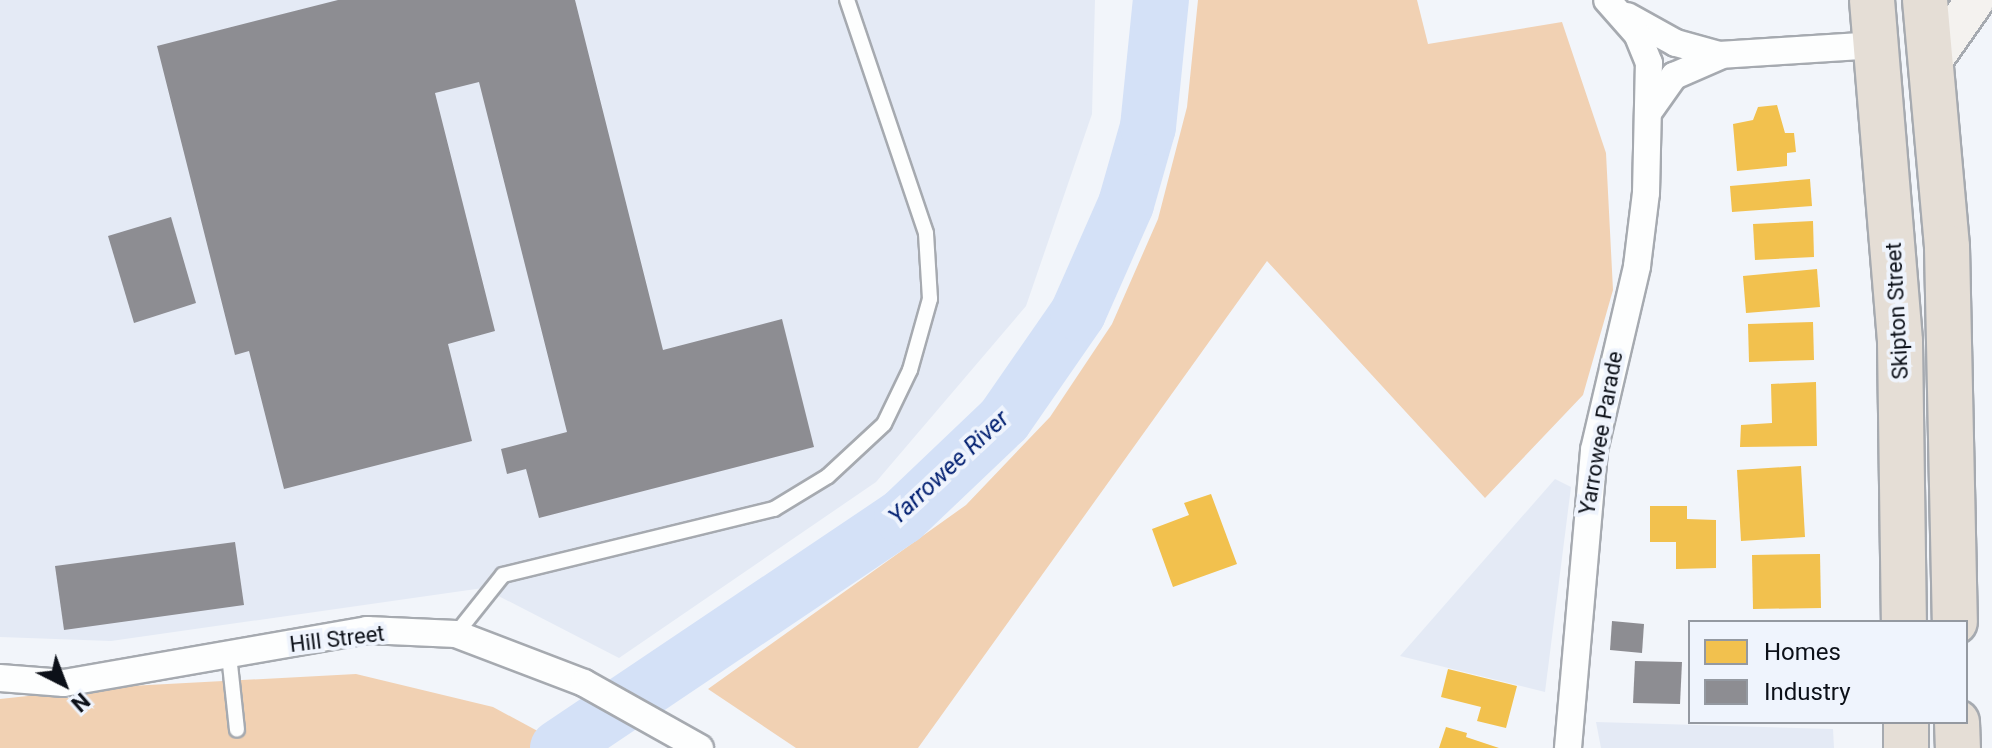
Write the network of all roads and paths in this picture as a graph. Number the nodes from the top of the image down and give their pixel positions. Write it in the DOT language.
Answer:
graph roads {
  1 [pos="847,0"];
  2 [pos="1872,0"];
  3 [pos="1925,0"];
  4 [pos="1975,0"];
  5 [pos="1608,1"];
  6 [pos="1877,45"];
  7 [pos="1727,55"];
  8 [pos="1933,60"];
  9 [pos="1648,121"];
  10 [pos="1904,620"];
  11 [pos="1955,620"];
  12 [pos="456,634"];
  13 [pos="229,655"];
  14 [pos="0,678"];
  15 [pos="1906,724"];
  16 [pos="1957,724"];
  17 [pos="237,730"];
  18 [pos="700,748"];
  19 [pos="1568,748"];
  20 [pos="1906,748"];
  21 [pos="1958,748"];
  1 -- 12 [label="lane"];
  2 -- 6 [label="highway, Skipton Street"];
  3 -- 8 [label="highway"];
  4 -- 8 [label="main road"];
  5 -- 7 [label="street, Yarrowee Parade"];
  5 -- 9 [label="street, Yarrowee Parade"];
  6 -- 7 [label="street, Yarrowee Parade"];
  6 -- 10 [label="highway, Skipton Street"];
  7 -- 9 [label="street, Yarrowee Parade"];
  8 -- 11 [label="highway"];
  9 -- 19 [label="street, Yarrowee Parade"];
  12 -- 13 [label="street, Hill Street"];
  12 -- 18 [label="street, Hill Street"];
  13 -- 14 [label="street, Hill Street"];
  13 -- 17 [label="lane"];
  15 -- 20 [label="highway"];
  16 -- 21 [label="highway"];
}
